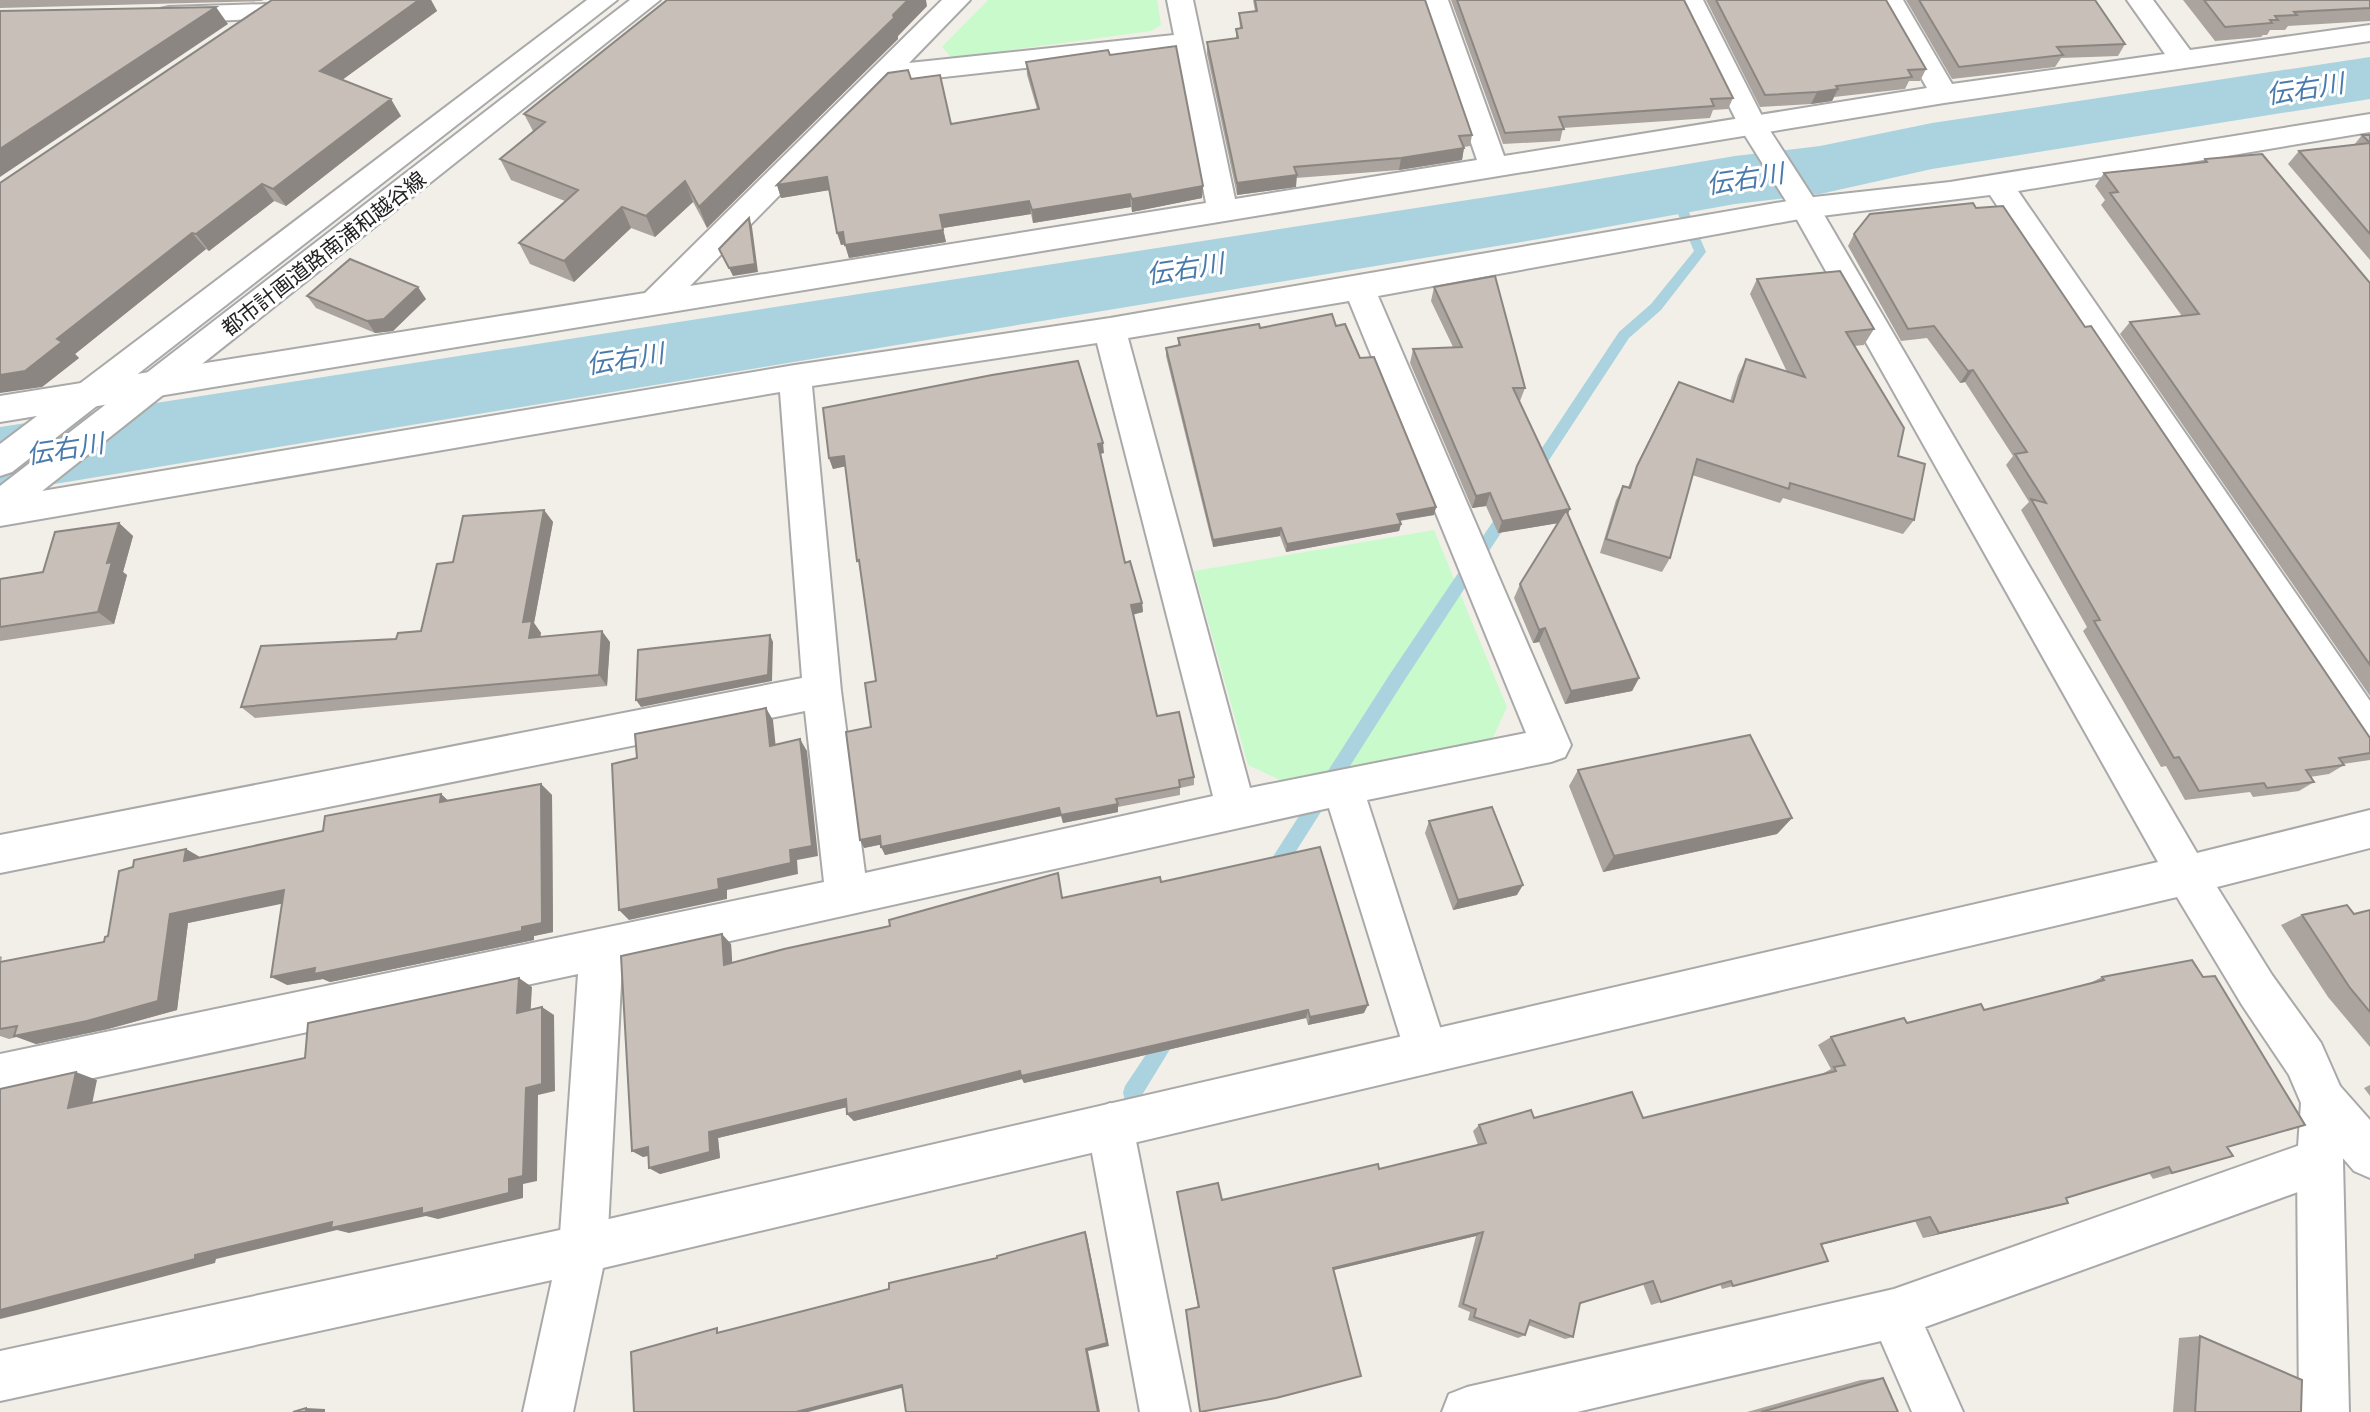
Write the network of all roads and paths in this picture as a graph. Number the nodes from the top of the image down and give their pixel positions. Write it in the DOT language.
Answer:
graph roads {
  1 [pos="604,0"];
  2 [pos="647,0"];
  3 [pos="957,0"];
  4 [pos="1180,0"];
  5 [pos="1435,0"];
  6 [pos="1690,0"];
  7 [pos="1890,0"];
  8 [pos="2140,0"];
  9 [pos="277,6"];
  10 [pos="147,15"];
  11 [pos="2370,33"];
  12 [pos="1189,41"];
  13 [pos="223,42"];
  14 [pos="2185,61"];
  15 [pos="882,75"];
  16 [pos="1944,94"];
  17 [pos="2370,124"];
  18 [pos="1753,126"];
  19 [pos="2250,142"];
  20 [pos="1494,168"];
  21 [pos="2276,172"];
  22 [pos="1998,184"];
  23 [pos="1805,208"];
  24 [pos="1223,212"];
  25 [pos="1359,288"];
  26 [pos="655,302"];
  27 [pos="1110,330"];
  28 [pos="795,377"];
  29 [pos="163,381"];
  30 [pos="85,396"];
  31 [pos="0,409"];
  32 [pos="0,463"];
  33 [pos="4,504"];
  34 [pos="822,691"];
  35 [pos="2370,733"];
  36 [pos="1343,788"];
  37 [pos="1236,809"];
  38 [pos="2370,828"];
  39 [pos="0,854"];
  40 [pos="2187,875"];
  41 [pos="847,897"];
  42 [pos="601,949"];
  43 [pos="1426,1052"];
  44 [pos="0,1076"];
  45 [pos="2324,1102"];
  46 [pos="1110,1126"];
  47 [pos="2370,1155"];
  48 [pos="2320,1161"];
  49 [pos="583,1249"];
  50 [pos="1894,1314"];
  51 [pos="0,1376"];
  52 [pos="548,1412"];
  53 [pos="1166,1412"];
  54 [pos="1467,1412"];
  55 [pos="1938,1412"];
  56 [pos="2324,1412"];
  1 -- 30 [label="street, 都市計画道路南浦和越谷線"];
  2 -- 29 [label="street, 都市計画道路南浦和越谷線"];
  3 -- 15 [label="street"];
  4 -- 12 [label="street"];
  5 -- 20 [label="street"];
  6 -- 18 [label="street"];
  7 -- 16 [label="street"];
  8 -- 14 [label="street"];
  9 -- 10 [label="street"];
  9 -- 13 [label="street"];
  11 -- 14 [label="street"];
  12 -- 15 [label="street"];
  12 -- 24 [label="street"];
  14 -- 16 [label="street"];
  15 -- 26 [label="street"];
  16 -- 18 [label="street"];
  17 -- 19 [label="street"];
  18 -- 20 [label="street"];
  18 -- 23 [label="street"];
  19 -- 21 [label="street"];
  19 -- 22 [label="street"];
  20 -- 24 [label="street"];
  22 -- 23 [label="street"];
  22 -- 35 [label="street"];
  23 -- 25 [label="street"];
  23 -- 40 [label="street"];
  24 -- 26 [label="street"];
  25 -- 27 [label="street"];
  25 -- 36 [label="street"];
  26 -- 29 [label="street"];
  27 -- 28 [label="street"];
  27 -- 37 [label="street"];
  28 -- 33 [label="street"];
  28 -- 34 [label="street"];
  29 -- 30 [label="street"];
  29 -- 33 [label="street, 都市計画道路南浦和越谷線"];
  30 -- 31 [label="street"];
  30 -- 32 [label="street, 都市計画道路南浦和越谷線"];
  34 -- 39 [label="street"];
  34 -- 41 [label="street"];
  36 -- 37 [label="street"];
  36 -- 43 [label="street"];
  37 -- 41 [label="street"];
  38 -- 40 [label="street"];
  40 -- 43 [label="street"];
  40 -- 45 [label="street"];
  41 -- 42 [label="street"];
  42 -- 44 [label="street"];
  42 -- 49 [label="street"];
  43 -- 46 [label="street"];
  45 -- 47 [label="street"];
  45 -- 48 [label="street"];
  46 -- 49 [label="street"];
  46 -- 53 [label="street"];
  48 -- 50 [label="street"];
  48 -- 56 [label="street"];
  49 -- 51 [label="street"];
  49 -- 52 [label="street"];
  50 -- 54 [label="street"];
  50 -- 55 [label="street"];
}
